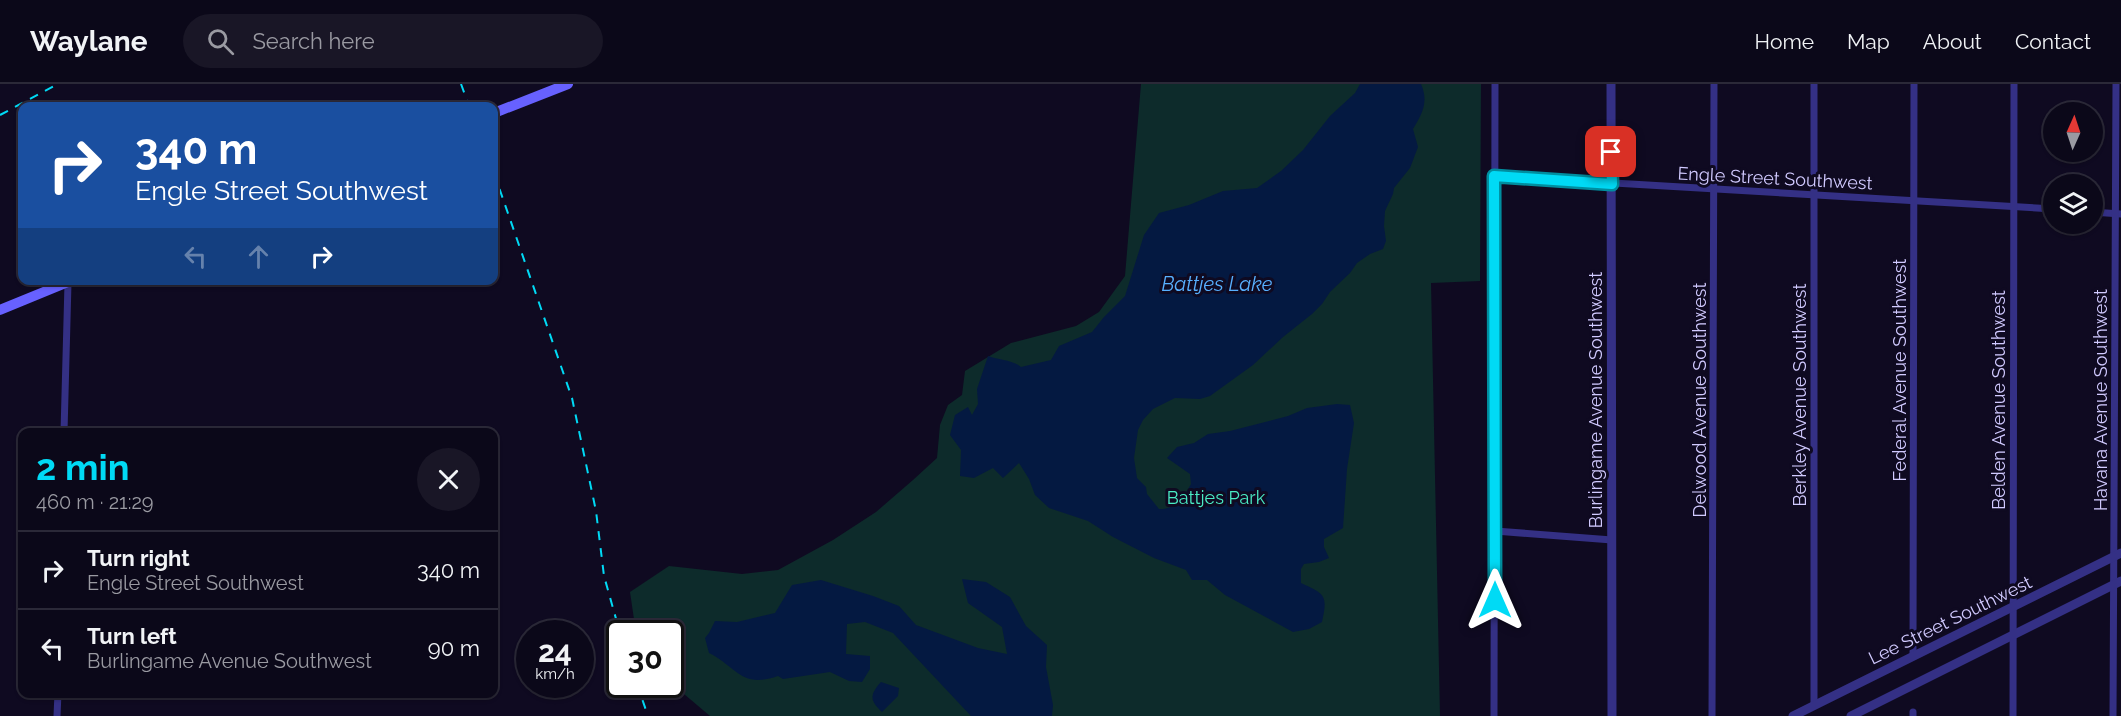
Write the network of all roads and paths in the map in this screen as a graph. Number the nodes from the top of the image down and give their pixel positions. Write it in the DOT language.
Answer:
graph roads {
  1 [pos="568,84"];
  2 [pos="1495,84"];
  3 [pos="1611,84"];
  4 [pos="1714,84"];
  5 [pos="1814,84"];
  6 [pos="1914,84"];
  7 [pos="2014,84"];
  8 [pos="2116,84"];
  9 [pos="498,111"];
  10 [pos="1494,176"];
  11 [pos="1612,184"];
  12 [pos="1714,190"];
  13 [pos="1814,195"];
  14 [pos="1914,200"];
  15 [pos="2014,207"];
  16 [pos="2043,208"];
  17 [pos="2103,212"];
  18 [pos="2118,213"];
  19 [pos="63,285"];
  20 [pos="71,285"];
  21 [pos="0,310"];
  22 [pos="64,428"];
  23 [pos="1495,531"];
  24 [pos="1612,540"];
  25 [pos="2118,555"];
  26 [pos="2118,583"];
  27 [pos="2013,607"];
  28 [pos="2013,635"];
  29 [pos="1913,656"];
  30 [pos="58,698"];
  31 [pos="1814,705"];
  32 [pos="57,716"];
  33 [pos="1494,716"];
  34 [pos="1612,716"];
  35 [pos="1712,716"];
  36 [pos="1792,716"];
  37 [pos="1851,716"];
  38 [pos="2013,716"];
  39 [pos="2113,716"];
  1 -- 9 [label="main road"];
  2 -- 10 [label="street"];
  3 -- 11 [label="street, Burlingame Avenue Southwest"];
  4 -- 12 [label="street, Delwood Avenue Southwest"];
  5 -- 13 [label="street, Berkley Avenue Southwest"];
  6 -- 14 [label="street, Federal Avenue Southwest"];
  7 -- 15 [label="street, Belden Avenue Southwest"];
  8 -- 18 [label="street, Havana Avenue Southwest"];
  10 -- 11 [label="street, Engle Street Southwest"];
  10 -- 23 [label="street"];
  11 -- 12 [label="street, Engle Street Southwest"];
  11 -- 24 [label="street, Burlingame Avenue Southwest"];
  12 -- 13 [label="street, Engle Street Southwest"];
  12 -- 35 [label="street, Delwood Avenue Southwest"];
  13 -- 14 [label="street, Engle Street Southwest"];
  13 -- 31 [label="street, Berkley Avenue Southwest"];
  14 -- 15 [label="street, Engle Street Southwest"];
  14 -- 29 [label="street, Federal Avenue Southwest"];
  15 -- 16 [label="street, Engle Street Southwest"];
  15 -- 27 [label="street, Belden Avenue Southwest"];
  17 -- 18 [label="street"];
  18 -- 25 [label="street, Havana Avenue Southwest"];
  19 -- 21 [label="main road"];
  20 -- 22 [label="street"];
  23 -- 24 [label="street"];
  23 -- 33 [label="street"];
  24 -- 34 [label="street, Burlingame Avenue Southwest"];
  25 -- 26 [label="street, Havana Avenue Southwest"];
  25 -- 27 [label="street, Lee Street Southwest"];
  26 -- 28 [label="street"];
  26 -- 39 [label="street, Havana Avenue Southwest"];
  27 -- 28 [label="street, Belden Avenue Southwest"];
  27 -- 29 [label="street, Lee Street Southwest"];
  28 -- 37 [label="street"];
  28 -- 38 [label="street, Belden Avenue Southwest"];
  29 -- 31 [label="street, Lee Street Southwest"];
  30 -- 32 [label="street"];
  31 -- 36 [label="street, Lee Street Southwest"];
}
